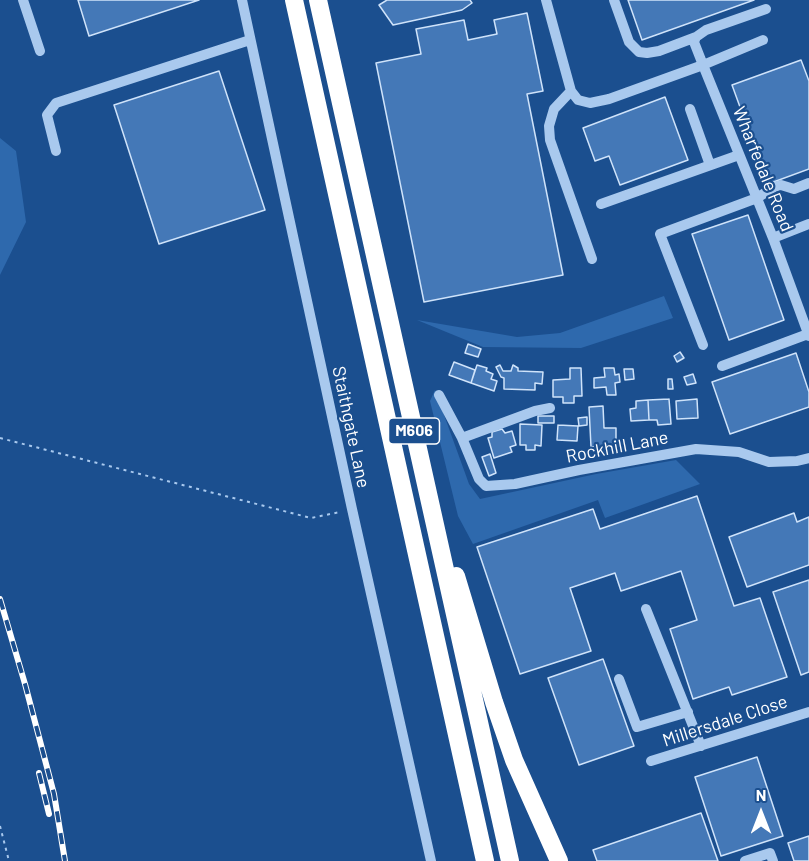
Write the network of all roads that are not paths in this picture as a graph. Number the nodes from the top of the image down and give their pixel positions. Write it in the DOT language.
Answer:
graph roads {
  1 [pos="23,0"];
  2 [pos="242,0"];
  3 [pos="294,0"];
  4 [pos="318,0"];
  5 [pos="546,0"];
  6 [pos="614,0"];
  7 [pos="765,9"];
  8 [pos="696,37"];
  9 [pos="250,40"];
  10 [pos="763,40"];
  11 [pos="40,51"];
  12 [pos="703,64"];
  13 [pos="571,91"];
  14 [pos="690,109"];
  15 [pos="56,152"];
  16 [pos="739,155"];
  17 [pos="710,165"];
  18 [pos="809,183"];
  19 [pos="757,198"];
  20 [pos="601,204"];
  21 [pos="809,224"];
  22 [pos="773,238"];
  23 [pos="592,259"];
  24 [pos="809,297"];
  25 [pos="797,302"];
  26 [pos="808,335"];
  27 [pos="703,345"];
  28 [pos="722,366"];
  29 [pos="439,395"];
  30 [pos="550,408"];
  31 [pos="462,438"];
  32 [pos="809,458"];
  33 [pos="434,521"];
  34 [pos="645,609"];
  35 [pos="619,679"];
  36 [pos="687,712"];
  37 [pos="809,712"];
  38 [pos="701,746"];
  39 [pos="651,761"];
  40 [pos="431,861"];
  41 [pos="485,861"];
  42 [pos="510,861"];
  43 [pos="559,861"];
  44 [pos="745,861"];
  45 [pos="773,861"];
  1 -- 11 [label="street"];
  2 -- 9 [label="street, Staithgate Lane"];
  3 -- 41 [label="highway, M606"];
  4 -- 33 [label="highway, M606"];
  5 -- 13 [label="street"];
  6 -- 8 [label="street"];
  7 -- 8 [label="street"];
  8 -- 12 [label="street, Wharfedale Road"];
  9 -- 15 [label="street"];
  9 -- 40 [label="street, Staithgate Lane"];
  10 -- 12 [label="street"];
  12 -- 13 [label="street"];
  12 -- 16 [label="street, Wharfedale Road"];
  13 -- 23 [label="street"];
  14 -- 17 [label="street"];
  16 -- 17 [label="street"];
  16 -- 19 [label="street, Wharfedale Road"];
  17 -- 20 [label="street"];
  18 -- 19 [label="street"];
  19 -- 22 [label="street, Wharfedale Road"];
  19 -- 27 [label="street"];
  21 -- 22 [label="street"];
  22 -- 25 [label="street, Wharfedale Road"];
  24 -- 25 [label="street"];
  25 -- 26 [label="street, Wharfedale Road"];
  26 -- 28 [label="street"];
  29 -- 31 [label="street, Rockhill Lane"];
  30 -- 31 [label="street"];
  31 -- 32 [label="street, Rockhill Lane"];
  33 -- 42 [label="highway, M606"];
  33 -- 43 [label="highway, M606"];
  34 -- 36 [label="street"];
  35 -- 36 [label="street"];
  36 -- 38 [label="street"];
  37 -- 38 [label="street, Millersdale Close"];
  38 -- 39 [label="street, Millersdale Close"];
  44 -- 45 [label="street"];
}
